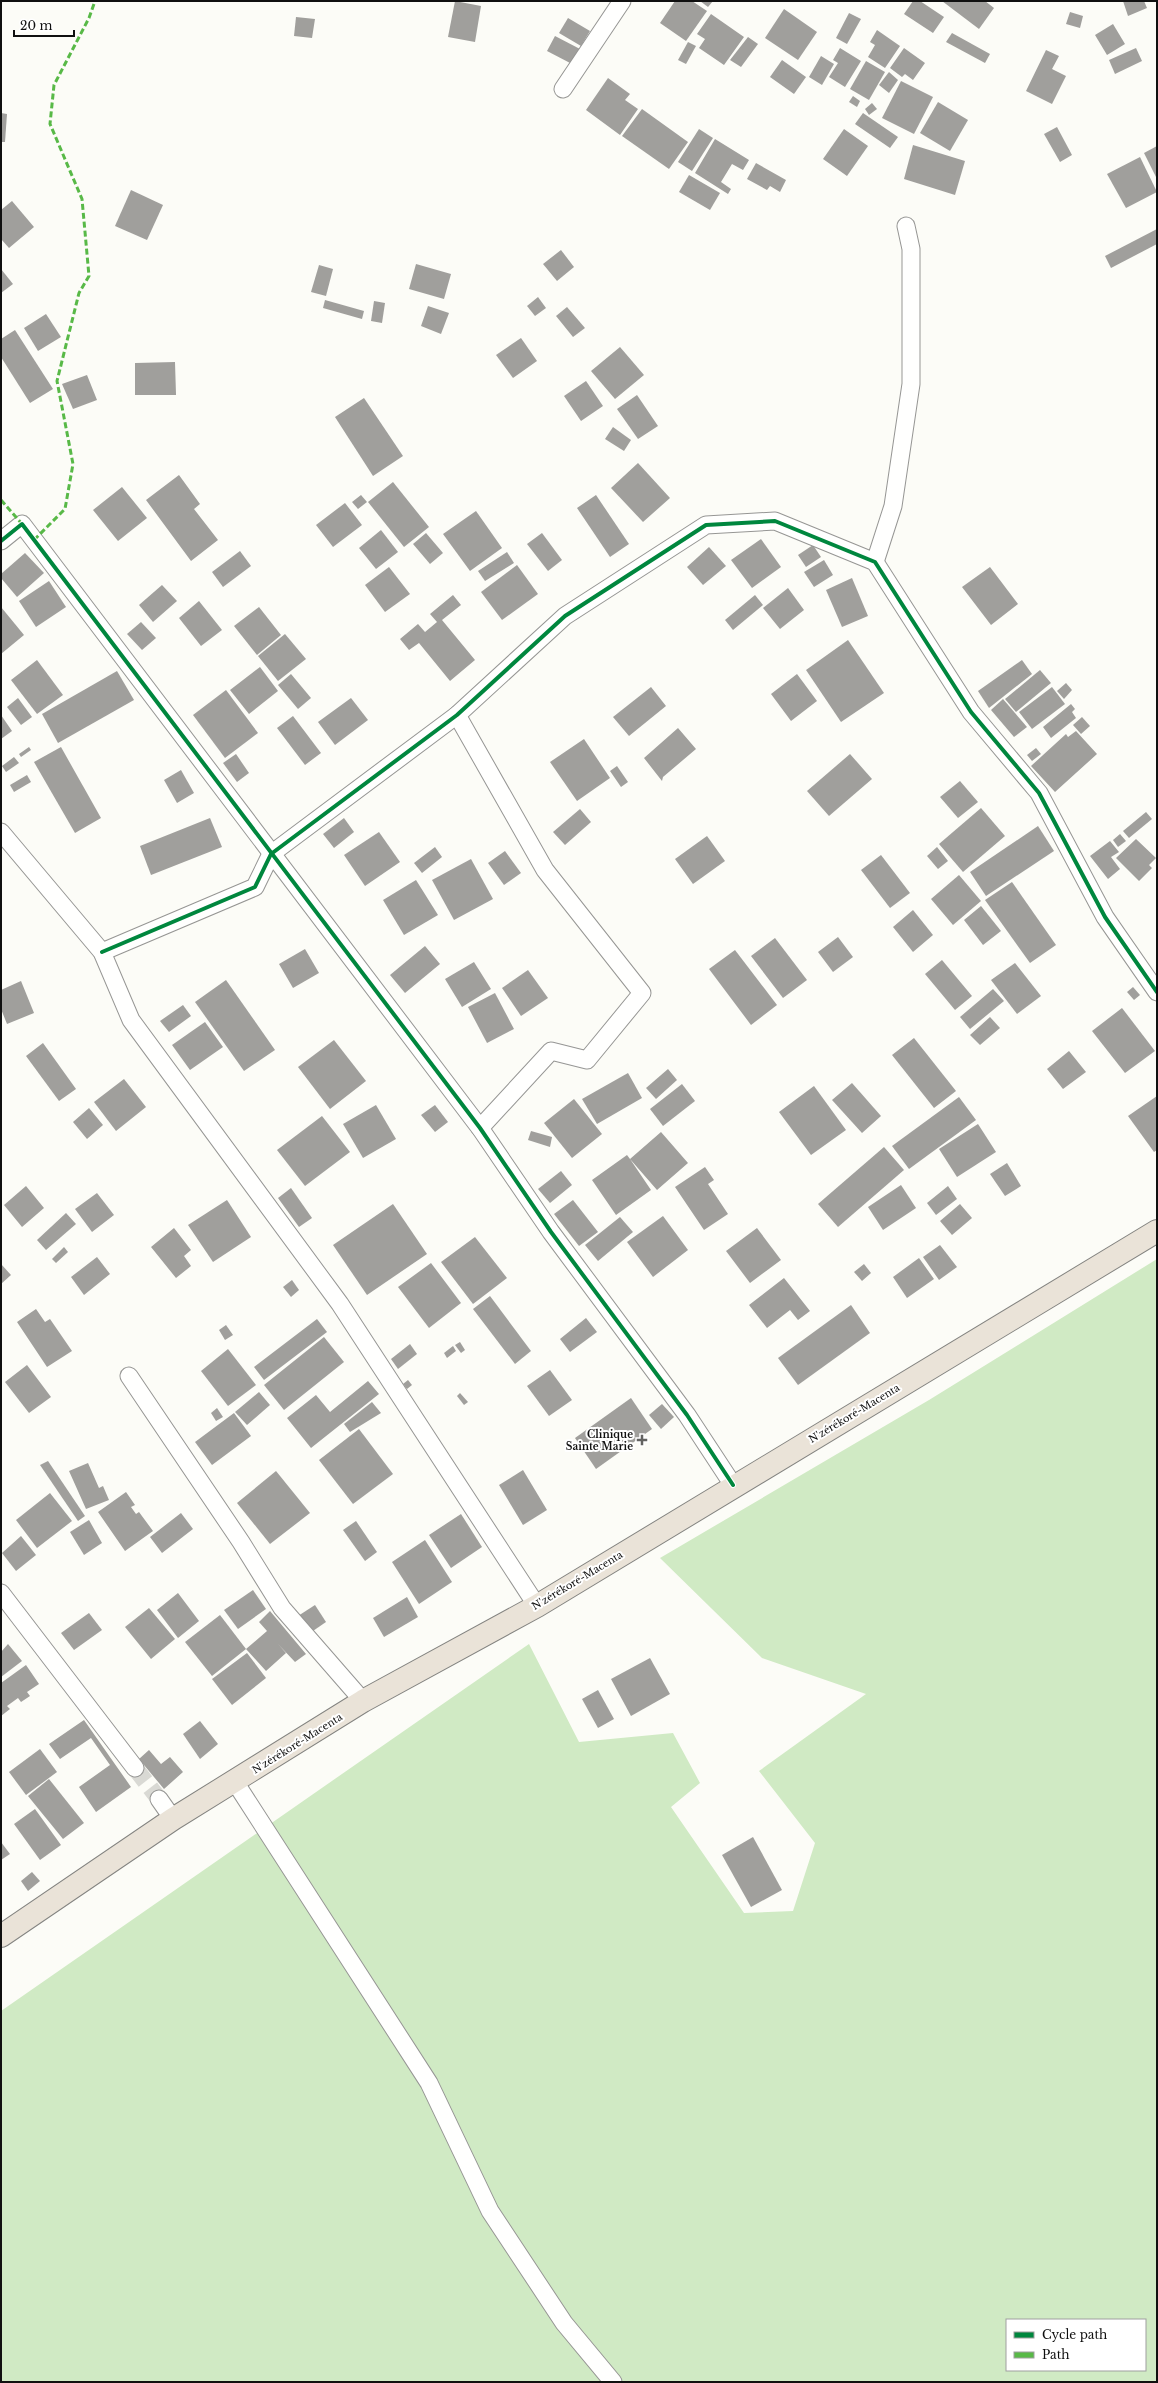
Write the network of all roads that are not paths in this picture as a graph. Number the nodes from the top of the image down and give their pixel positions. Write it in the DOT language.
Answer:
graph roads {
  1 [pos="622,1"];
  2 [pos="563,89"];
  3 [pos="906,226"];
  4 [pos="1,541"];
  5 [pos="876,562"];
  6 [pos="457,715"];
  7 [pos="1,832"];
  8 [pos="271,854"];
  9 [pos="102,952"];
  10 [pos="1157,992"];
  11 [pos="480,1128"];
  12 [pos="1157,1231"];
  13 [pos="129,1376"];
  14 [pos="733,1485"];
  15 [pos="1,1593"];
  16 [pos="537,1606"];
  17 [pos="363,1701"];
  18 [pos="136,1768"];
  19 [pos="235,1782"];
  20 [pos="159,1799"];
  21 [pos="174,1819"];
  22 [pos="1,1936"];
  23 [pos="613,2382"];
  1 -- 2 [label="street"];
  3 -- 5 [label="street"];
  4 -- 8 [label="street"];
  5 -- 6 [label="street"];
  5 -- 10 [label="street"];
  6 -- 8 [label="street"];
  6 -- 11 [label="street"];
  7 -- 9 [label="street"];
  8 -- 9 [label="street"];
  8 -- 11 [label="street"];
  9 -- 16 [label="street"];
  11 -- 14 [label="street"];
  12 -- 14 [label="highway, N'zérékoré-Macenta"];
  13 -- 17 [label="street"];
  14 -- 16 [label="highway, N'zérékoré-Macenta"];
  15 -- 18 [label="street"];
  16 -- 17 [label="highway, N'zérékoré-Macenta"];
  17 -- 19 [label="highway, N'zérékoré-Macenta"];
  19 -- 21 [label="highway, N'zérékoré-Macenta"];
  19 -- 23 [label="street"];
  20 -- 21 [label="street"];
  21 -- 22 [label="highway, N'zérékoré-Macenta"];
}
